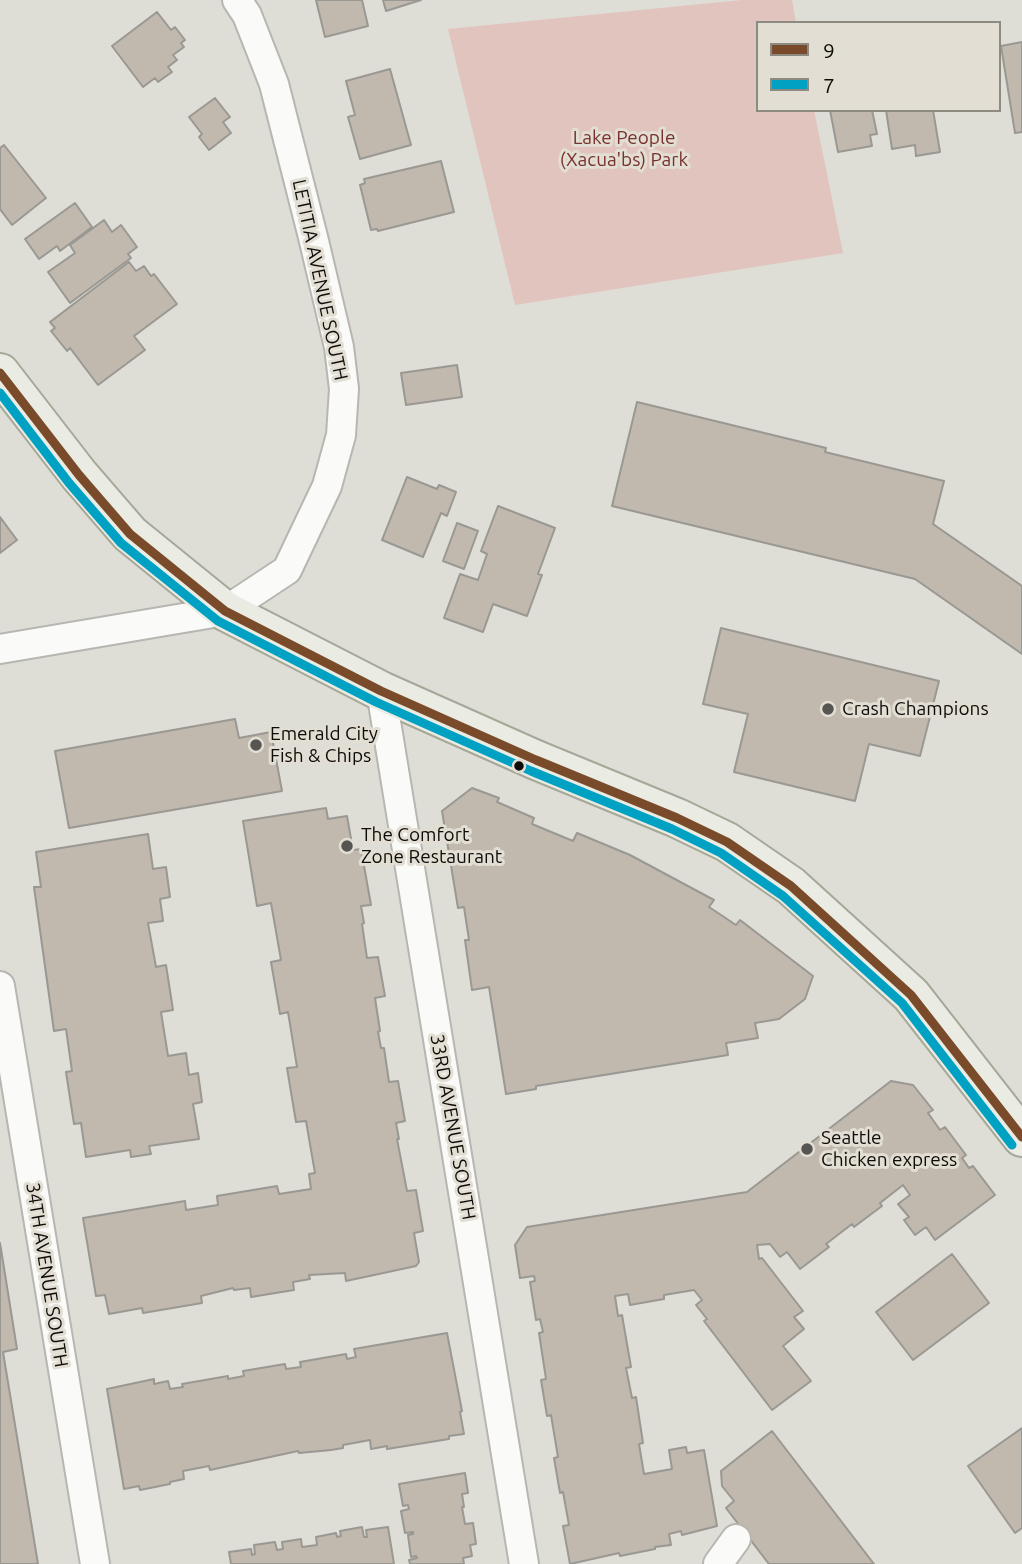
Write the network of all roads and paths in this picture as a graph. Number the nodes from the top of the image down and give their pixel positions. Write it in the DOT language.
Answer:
graph roads {
  1 [pos="237,0"];
  2 [pos="0,373"];
  3 [pos="225,611"];
  4 [pos="0,649"];
  5 [pos="381,691"];
  6 [pos="0,986"];
  7 [pos="1022,1137"];
  8 [pos="736,1539"];
  9 [pos="95,1564"];
  10 [pos="524,1564"];
  11 [pos="718,1564"];
  1 -- 3 [label="street, LETITIA AVENUE SOUTH"];
  2 -- 3 [label="main road"];
  3 -- 4 [label="street"];
  3 -- 5 [label="main road"];
  5 -- 7 [label="main road"];
  5 -- 10 [label="street, 33RD AVENUE SOUTH"];
  6 -- 9 [label="street, 34TH AVENUE SOUTH"];
  8 -- 11 [label="street"];
}
